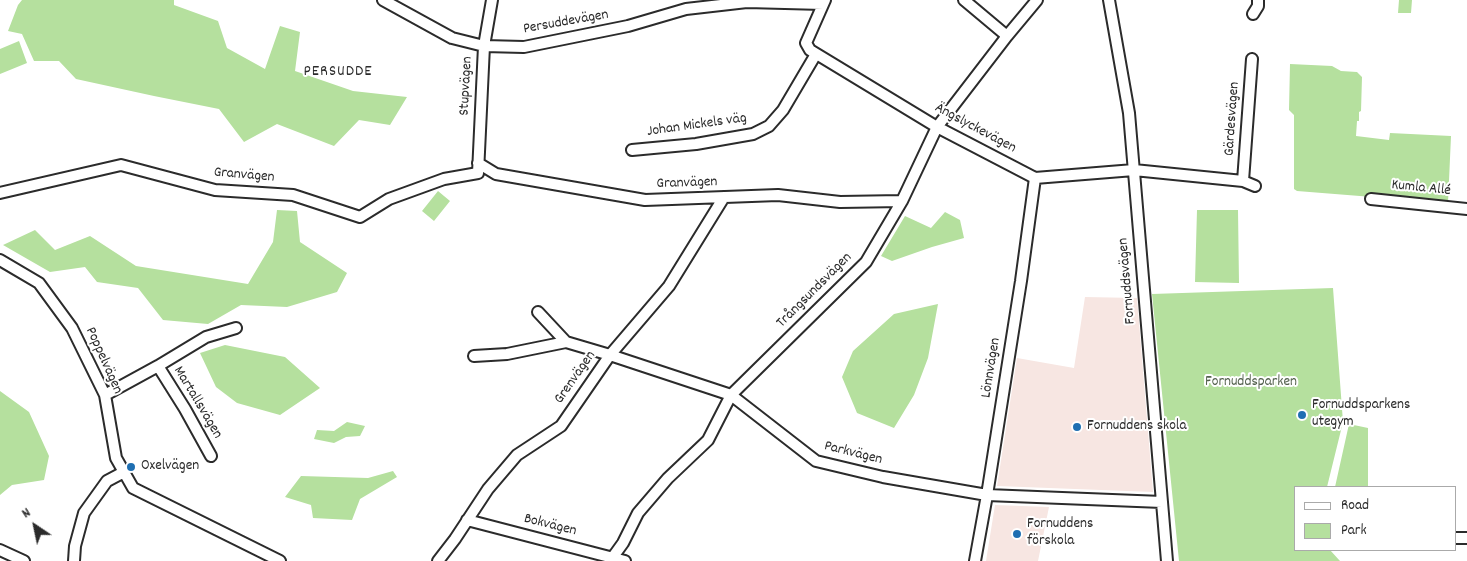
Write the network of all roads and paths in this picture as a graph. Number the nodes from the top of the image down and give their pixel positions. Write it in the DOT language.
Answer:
graph roads {
  1 [pos="383,0"];
  2 [pos="492,0"];
  3 [pos="964,0"];
  4 [pos="1037,0"];
  5 [pos="1109,0"];
  6 [pos="1258,0"];
  7 [pos="745,1"];
  8 [pos="824,2"];
  9 [pos="1253,14"];
  10 [pos="1007,36"];
  11 [pos="484,46"];
  12 [pos="816,54"];
  13 [pos="1252,59"];
  14 [pos="937,127"];
  15 [pos="632,150"];
  16 [pos="478,162"];
  17 [pos="1134,170"];
  18 [pos="478,174"];
  19 [pos="1035,178"];
  20 [pos="1243,181"];
  21 [pos="1255,186"];
  22 [pos="0,193"];
  23 [pos="724,197"];
  24 [pos="1371,199"];
  25 [pos="902,201"];
  26 [pos="1467,208"];
  27 [pos="0,260"];
  28 [pos="538,312"];
  29 [pos="236,328"];
  30 [pos="566,342"];
  31 [pos="610,355"];
  32 [pos="474,356"];
  33 [pos="158,366"];
  34 [pos="105,395"];
  35 [pos="732,396"];
  36 [pos="211,456"];
  37 [pos="124,472"];
  38 [pos="987,495"];
  39 [pos="1162,502"];
  40 [pos="467,520"];
  41 [pos="0,550"];
  42 [pos="611,559"];
  43 [pos="24,561"];
  44 [pos="74,561"];
  45 [pos="280,561"];
  46 [pos="438,561"];
  47 [pos="625,561"];
  48 [pos="975,561"];
  49 [pos="1168,561"];
  1 -- 11 [label="street, Persuddevägen"];
  2 -- 11 [label="street, Stupvägen"];
  3 -- 10 [label="street"];
  4 -- 10 [label="street, Trångsundsvägen"];
  5 -- 17 [label="street, Fornuddsvägen"];
  6 -- 9 [label="street"];
  7 -- 8 [label="street, Persuddevägen"];
  7 -- 11 [label="street, Persuddevägen"];
  8 -- 12 [label="street"];
  10 -- 14 [label="street, Trångsundsvägen"];
  11 -- 16 [label="street, Stupvägen"];
  12 -- 14 [label="street, Ängslyckevägen"];
  12 -- 15 [label="street, Johan Mickels väg"];
  13 -- 20 [label="street, Gärdesvägen"];
  14 -- 19 [label="street, Ängslyckevägen"];
  14 -- 25 [label="street, Trångsundsvägen"];
  16 -- 18 [label="street, Stupvägen"];
  16 -- 23 [label="street, Granvägen"];
  17 -- 19 [label="street"];
  17 -- 20 [label="street"];
  17 -- 39 [label="street, Fornuddsvägen"];
  18 -- 22 [label="street, Granvägen"];
  19 -- 38 [label="street, Lönnvägen"];
  20 -- 21 [label="street"];
  23 -- 25 [label="street, Granvägen"];
  23 -- 31 [label="street, Grenvägen"];
  24 -- 26 [label="street, Kumla Allé"];
  25 -- 35 [label="street, Trångsundsvägen"];
  27 -- 34 [label="street, Poppelvägen"];
  28 -- 30 [label="street"];
  29 -- 33 [label="street, Martallsvägen"];
  30 -- 31 [label="street, Parkvägen"];
  30 -- 32 [label="street, Parkvägen"];
  31 -- 35 [label="street, Parkvägen"];
  31 -- 40 [label="street, Grenvägen"];
  33 -- 34 [label="street, Martallsvägen"];
  33 -- 36 [label="street, Martallsvägen"];
  34 -- 37 [label="street, Poppelvägen"];
  35 -- 38 [label="street, Parkvägen"];
  35 -- 42 [label="street, Trångsundsvägen"];
  37 -- 44 [label="street"];
  37 -- 45 [label="street, Poppelvägen"];
  38 -- 39 [label="street, Parkvägen"];
  38 -- 48 [label="street, Lönnvägen"];
  39 -- 49 [label="street, Fornuddsvägen"];
  40 -- 42 [label="street, Bokvägen"];
  40 -- 46 [label="street, Grenvägen"];
  41 -- 43 [label="street"];
  42 -- 47 [label="street, Bokvägen"];
}
